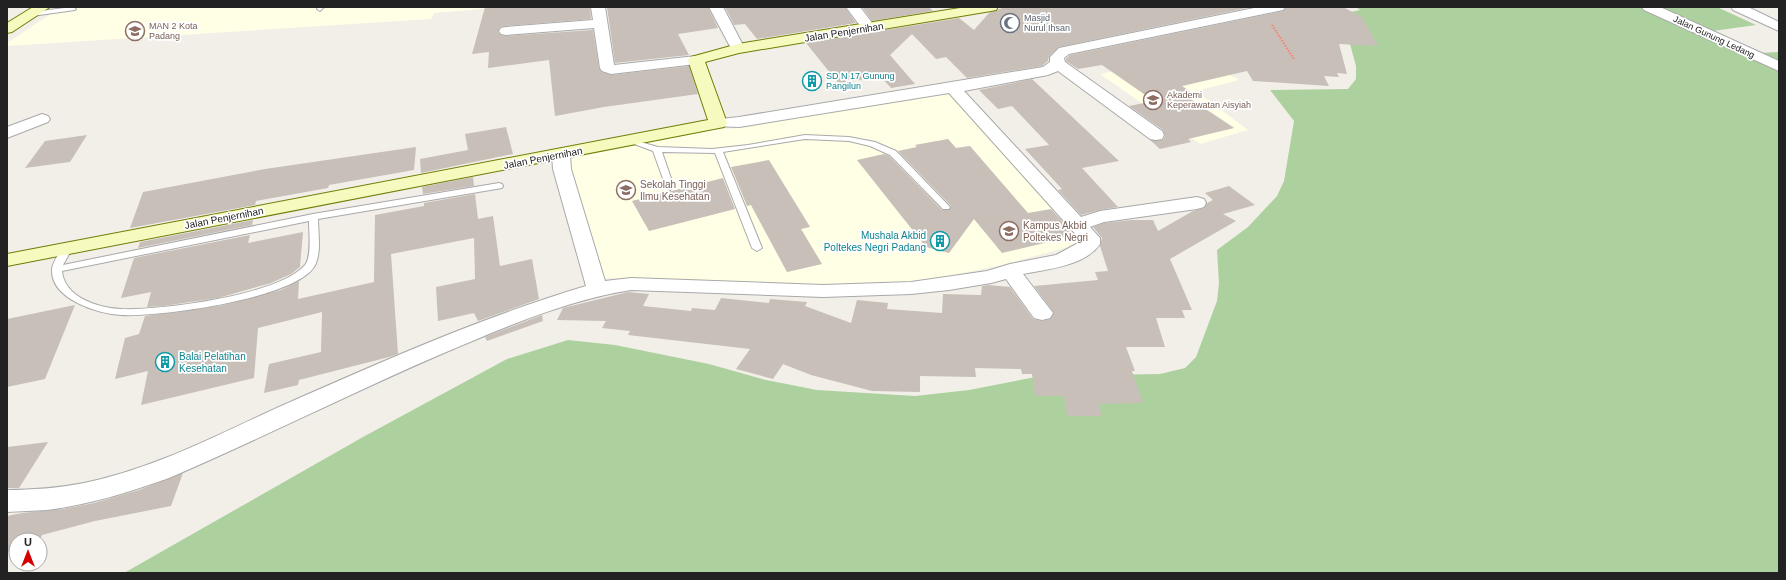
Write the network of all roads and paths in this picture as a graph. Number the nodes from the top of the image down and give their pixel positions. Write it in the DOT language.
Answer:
graph roads {
  1 [pos="598,7"];
  2 [pos="716,7"];
  3 [pos="853,7"];
  4 [pos="991,7"];
  5 [pos="1649,7"];
  6 [pos="1738,7"];
  7 [pos="73,9"];
  8 [pos="1272,9"];
  9 [pos="38,10"];
  10 [pos="601,23"];
  11 [pos="1779,27"];
  12 [pos="869,28"];
  13 [pos="7,29"];
  14 [pos="506,31"];
  15 [pos="738,50"];
  16 [pos="1294,59"];
  17 [pos="696,60"];
  18 [pos="1058,64"];
  19 [pos="1779,67"];
  20 [pos="953,88"];
  21 [pos="42,119"];
  22 [pos="718,123"];
  23 [pos="7,133"];
  24 [pos="1156,135"];
  25 [pos="630,141"];
  26 [pos="656,149"];
  27 [pos="718,150"];
  28 [pos="561,154"];
  29 [pos="499,186"];
  30 [pos="670,187"];
  31 [pos="1197,203"];
  32 [pos="946,207"];
  33 [pos="313,217"];
  34 [pos="1078,224"];
  35 [pos="68,247"];
  36 [pos="757,248"];
  37 [pos="7,260"];
  38 [pos="57,269"];
  39 [pos="1010,270"];
  40 [pos="597,289"];
  41 [pos="1042,313"];
  42 [pos="7,501"];
  1 -- 10 [label="street"];
  2 -- 15 [label="street"];
  3 -- 12 [label="street"];
  4 -- 12 [label="street, Jalan Penjernihan"];
  5 -- 19 [label="street, Jalan Gunung Ledang"];
  6 -- 11 [label="street"];
  7 -- 9 [label="lane"];
  8 -- 16 [label="path"];
  8 -- 18 [label="street"];
  9 -- 13 [label="street"];
  10 -- 14 [label="street"];
  10 -- 17 [label="street"];
  12 -- 15 [label="street, Jalan Penjernihan"];
  15 -- 17 [label="street, Jalan Penjernihan"];
  17 -- 22 [label="street"];
  18 -- 20 [label="street"];
  18 -- 24 [label="street"];
  20 -- 22 [label="street"];
  20 -- 34 [label="street"];
  21 -- 23 [label="street"];
  22 -- 25 [label="street, Jalan Penjernihan"];
  25 -- 26 [label="lane"];
  25 -- 28 [label="street, Jalan Penjernihan"];
  26 -- 27 [label="lane"];
  26 -- 30 [label="lane"];
  27 -- 32 [label="lane"];
  27 -- 36 [label="lane"];
  28 -- 35 [label="street, Jalan Penjernihan"];
  28 -- 40 [label="street"];
  29 -- 33 [label="lane"];
  31 -- 34 [label="street"];
  33 -- 38 [label="lane"];
  33 -- 38 [label="lane"];
  34 -- 39 [label="street"];
  35 -- 37 [label="street, Jalan Penjernihan"];
  35 -- 38 [label="lane"];
  39 -- 40 [label="street"];
  39 -- 41 [label="street"];
  40 -- 42 [label="street"];
}
